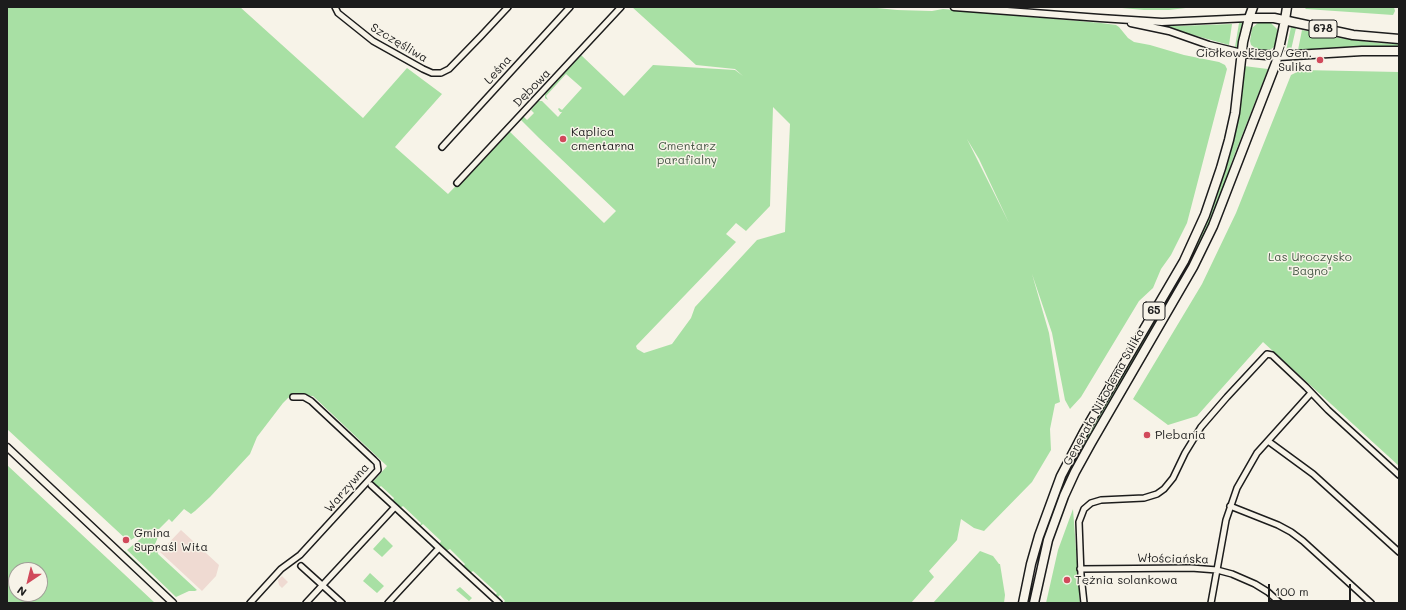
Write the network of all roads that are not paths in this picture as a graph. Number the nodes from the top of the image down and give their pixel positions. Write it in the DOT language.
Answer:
graph roads {
  1 [pos="335,7"];
  2 [pos="508,7"];
  3 [pos="570,7"];
  4 [pos="621,7"];
  5 [pos="954,7"];
  6 [pos="1252,7"];
  7 [pos="1287,7"];
  8 [pos="1100,18"];
  9 [pos="1249,18"];
  10 [pos="1285,20"];
  11 [pos="1399,39"];
  12 [pos="1399,51"];
  13 [pos="1242,53"];
  14 [pos="1278,56"];
  15 [pos="442,147"];
  16 [pos="457,183"];
  17 [pos="1311,393"];
  18 [pos="292,397"];
  19 [pos="1268,441"];
  20 [pos="7,447"];
  21 [pos="1399,475"];
  22 [pos="1061,476"];
  23 [pos="371,485"];
  24 [pos="1067,490"];
  25 [pos="1230,506"];
  26 [pos="395,507"];
  27 [pos="439,548"];
  28 [pos="1399,552"];
  29 [pos="301,566"];
  30 [pos="1080,568"];
  31 [pos="1217,570"];
  32 [pos="322,585"];
  33 [pos="173,603"];
  34 [pos="250,603"];
  35 [pos="306,603"];
  36 [pos="342,603"];
  37 [pos="388,603"];
  38 [pos="499,603"];
  39 [pos="1023,603"];
  40 [pos="1034,603"];
  41 [pos="1084,603"];
  42 [pos="1211,603"];
  43 [pos="1280,603"];
  44 [pos="1371,603"];
  1 -- 2 [label="street, Szczęśliwa"];
  3 -- 15 [label="street, Leśna"];
  4 -- 16 [label="street, Dębowa"];
  5 -- 8 [label="street"];
  6 -- 9 [label="main road, 65"];
  7 -- 10 [label="main road, 65"];
  8 -- 9 [label="street"];
  8 -- 13 [label="street"];
  9 -- 10 [label="main road, 678"];
  9 -- 13 [label="main road, 65"];
  10 -- 11 [label="main road, 678"];
  10 -- 14 [label="main road, 65"];
  12 -- 14 [label="main road, 678"];
  13 -- 14 [label="main road, 678"];
  13 -- 22 [label="main road, Generała Nikodema Sulika / 65"];
  14 -- 24 [label="main road, Generała Nikodema Sulika / 65"];
  17 -- 19 [label="street"];
  17 -- 21 [label="street"];
  17 -- 30 [label="street"];
  18 -- 34 [label="street, Warzywna"];
  19 -- 25 [label="street"];
  19 -- 28 [label="street"];
  20 -- 33 [label="street"];
  22 -- 24 [label="main road"];
  22 -- 39 [label="main road, Generała Nikodema Sulika / 65"];
  23 -- 26 [label="street"];
  24 -- 40 [label="main road, Generała Nikodema Sulika / 65"];
  25 -- 31 [label="street"];
  25 -- 44 [label="street"];
  26 -- 27 [label="street"];
  26 -- 32 [label="street"];
  27 -- 37 [label="street"];
  27 -- 38 [label="street"];
  29 -- 32 [label="street"];
  30 -- 31 [label="street, Włościańska"];
  30 -- 41 [label="street"];
  31 -- 42 [label="street"];
  31 -- 43 [label="street, Włościańska"];
  32 -- 35 [label="street"];
  32 -- 36 [label="street"];
}
